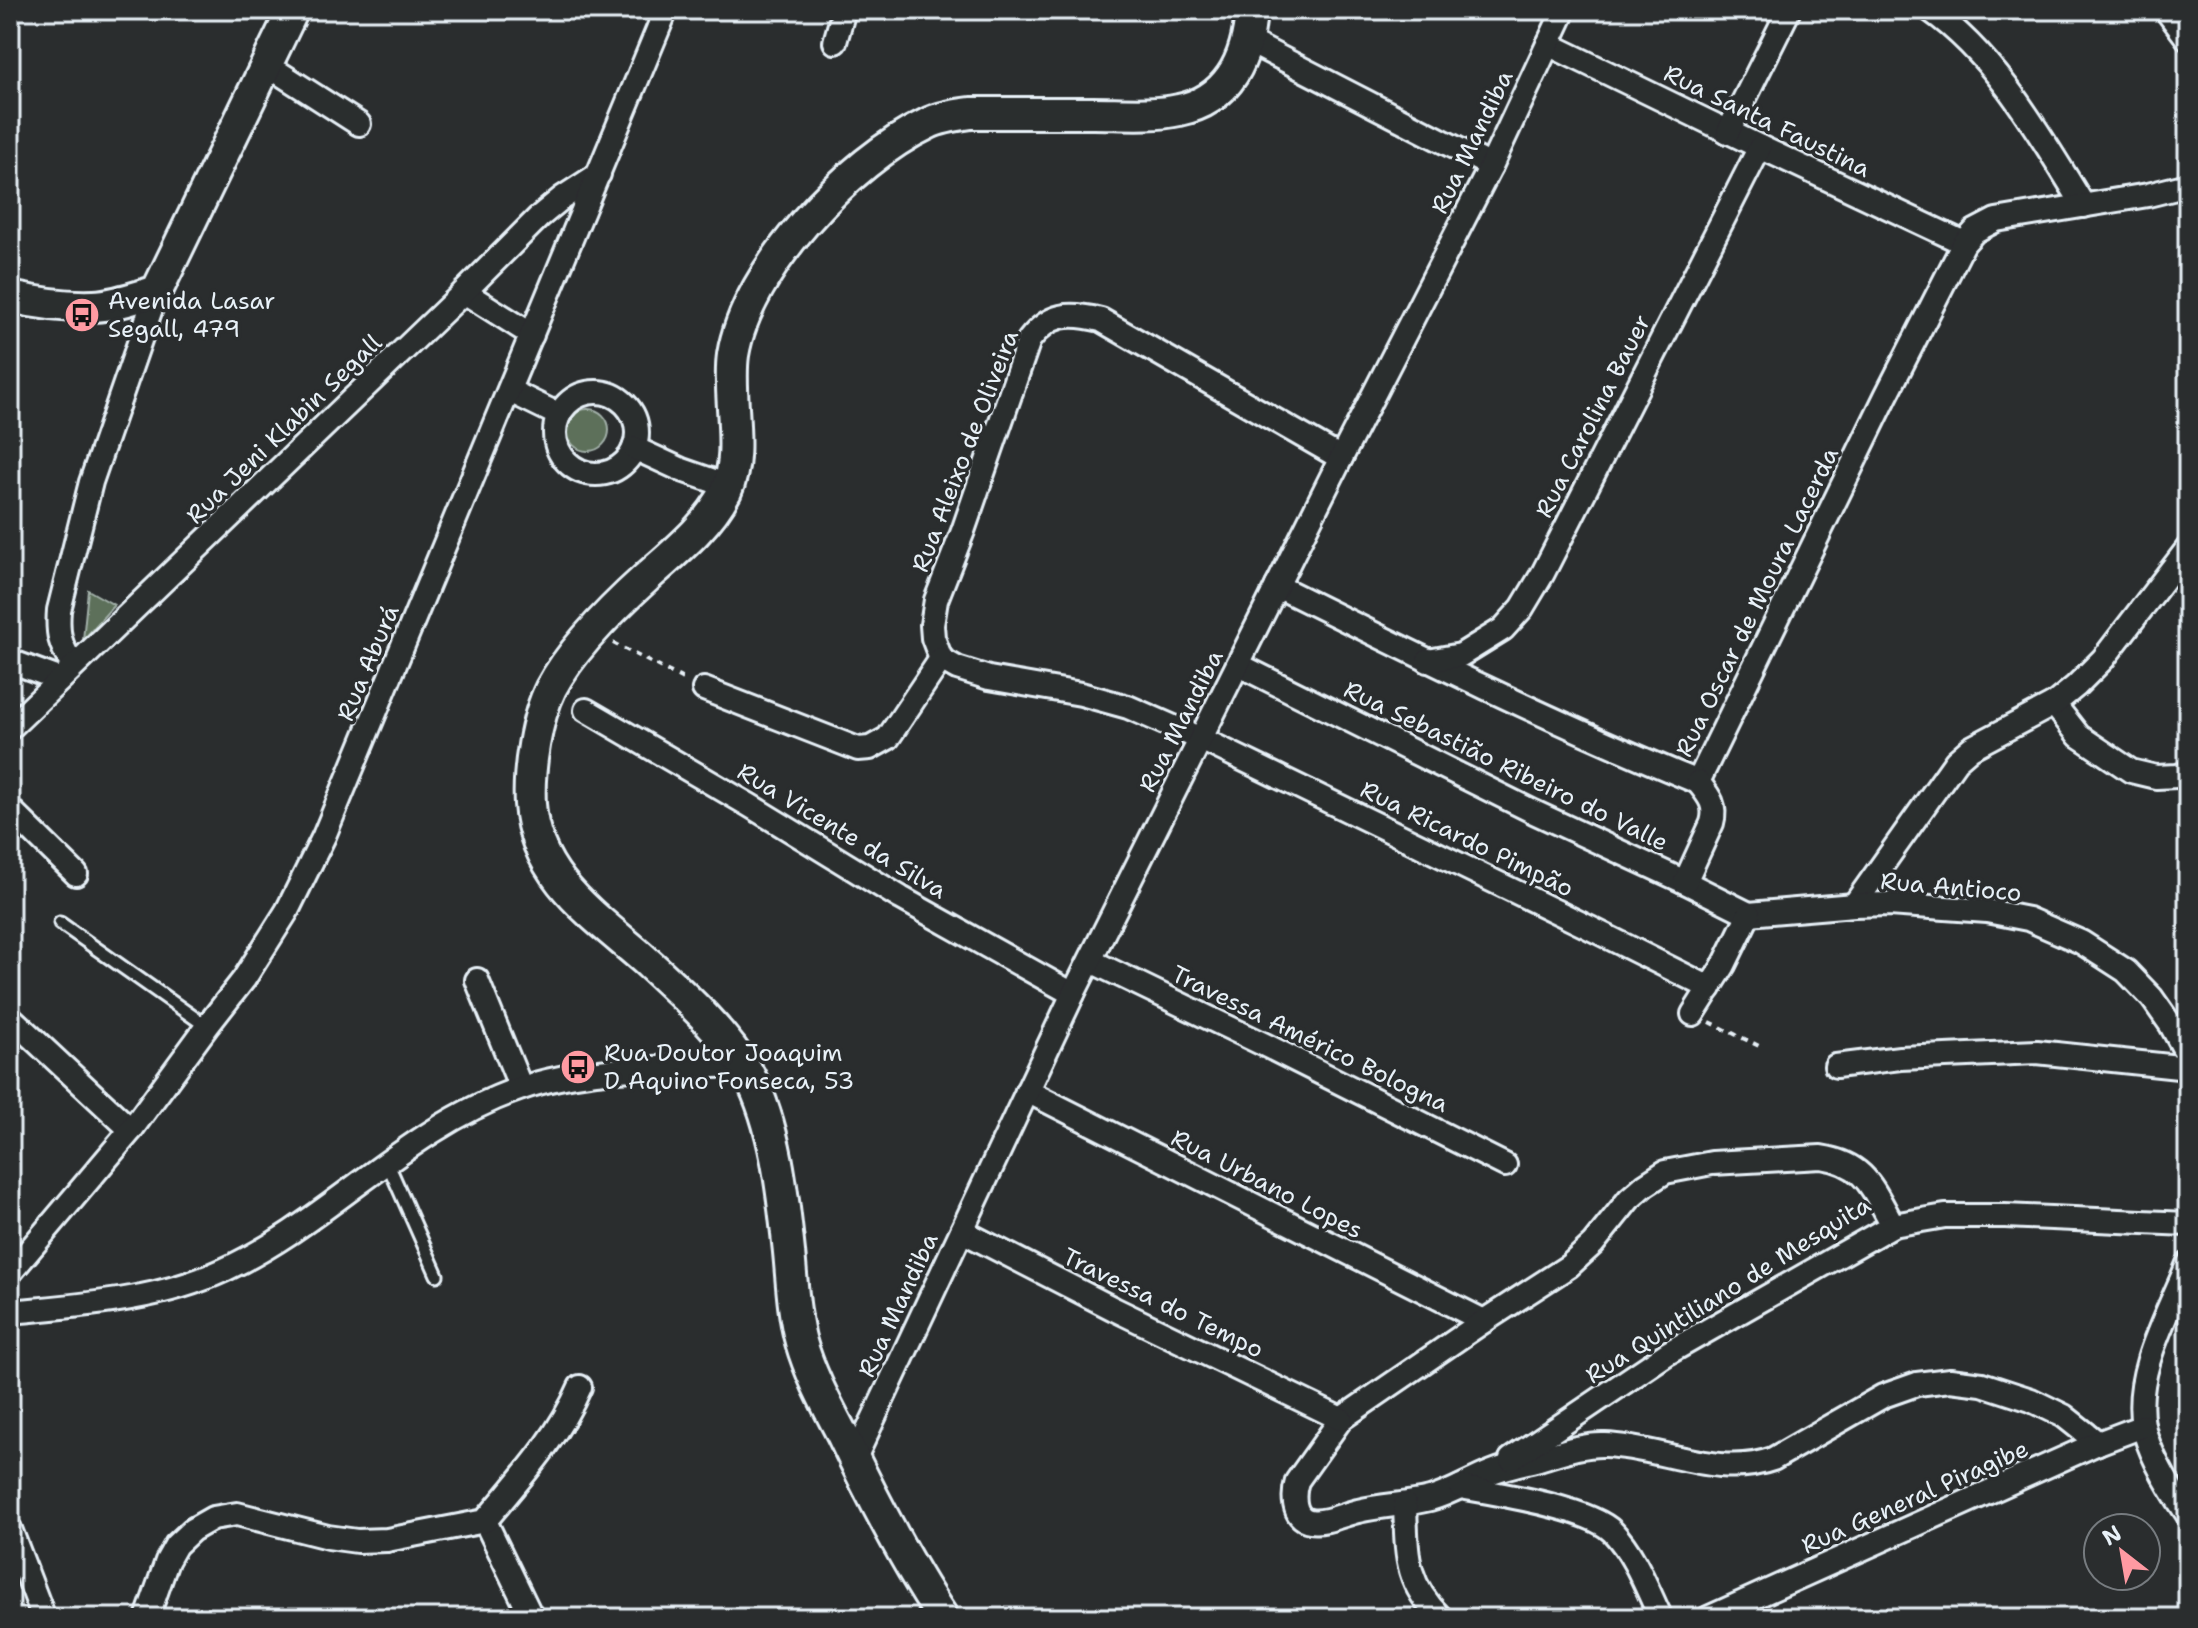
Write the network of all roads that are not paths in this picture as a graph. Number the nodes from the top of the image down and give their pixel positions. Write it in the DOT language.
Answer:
graph roads {
  1 [pos="293,10"];
  2 [pos="666,10"];
  3 [pos="844,10"];
  4 [pos="1251,10"];
  5 [pos="1564,10"];
  6 [pos="1789,10"];
  7 [pos="1930,10"];
  8 [pos="2166,10"];
  9 [pos="2188,39"];
  10 [pos="1248,41"];
  11 [pos="835,42"];
  12 [pos="1548,44"];
  13 [pos="267,65"];
  14 [pos="359,124"];
  15 [pos="1728,132"];
  16 [pos="1760,147"];
  17 [pos="1491,166"];
  18 [pos="599,174"];
  19 [pos="2188,185"];
  20 [pos="2084,206"];
  21 [pos="1964,243"];
  22 [pos="157,291"];
  23 [pos="464,292"];
  24 [pos="10,297"];
  25 [pos="532,335"];
  26 [pos="510,391"];
  27 [pos="559,415"];
  28 [pos="634,448"];
  29 [pos="1341,458"];
  30 [pos="728,486"];
  31 [pos="2188,548"];
  32 [pos="1277,586"];
  33 [pos="941,659"];
  34 [pos="10,661"];
  35 [pos="1428,661"];
  36 [pos="1239,665"];
  37 [pos="66,672"];
  38 [pos="704,689"];
  39 [pos="2054,704"];
  40 [pos="586,710"];
  41 [pos="10,728"];
  42 [pos="1201,739"];
  43 [pos="2188,773"];
  44 [pos="1698,782"];
  45 [pos="10,809"];
  46 [pos="76,874"];
  47 [pos="1685,882"];
  48 [pos="1854,905"];
  49 [pos="1749,914"];
  50 [pos="60,923"];
  51 [pos="1091,961"];
  52 [pos="477,980"];
  53 [pos="1710,988"];
  54 [pos="1073,994"];
  55 [pos="1693,1014"];
  56 [pos="10,1017"];
  57 [pos="208,1025"];
  58 [pos="2188,1056"];
  59 [pos="742,1065"];
  60 [pos="1836,1066"];
  61 [pos="2188,1068"];
  62 [pos="521,1088"];
  63 [pos="1027,1091"];
  64 [pos="131,1130"];
  65 [pos="387,1161"];
  66 [pos="1505,1165"];
  67 [pos="2188,1224"];
  68 [pos="1893,1225"];
  69 [pos="962,1231"];
  70 [pos="2188,1264"];
  71 [pos="10,1273"];
  72 [pos="437,1275"];
  73 [pos="10,1312"];
  74 [pos="1484,1321"];
  75 [pos="580,1387"];
  76 [pos="1341,1419"];
  77 [pos="2143,1426"];
  78 [pos="2098,1443"];
  79 [pos="854,1460"];
  80 [pos="1493,1471"];
  81 [pos="1460,1487"];
  82 [pos="1405,1505"];
  83 [pos="2188,1515"];
  84 [pos="485,1521"];
  85 [pos="10,1529"];
  86 [pos="44,1618"];
  87 [pos="147,1618"];
  88 [pos="532,1618"];
  89 [pos="943,1618"];
  90 [pos="1441,1618"];
  91 [pos="1661,1618"];
  92 [pos="1708,1618"];
  1 -- 13 [label="street"];
  2 -- 18 [label="street, Rua Aburá"];
  3 -- 11 [label="street"];
  4 -- 10 [label="street"];
  5 -- 12 [label="street, Rua Mandiba"];
  6 -- 15 [label="street"];
  7 -- 20 [label="street"];
  8 -- 9 [label="street"];
  10 -- 17 [label="street"];
  10 -- 30 [label="street"];
  12 -- 15 [label="street, Rua Santa Faustina"];
  12 -- 17 [label="street, Rua Mandiba"];
  13 -- 14 [label="street"];
  13 -- 22 [label="street"];
  15 -- 16 [label="street, Rua Santa Faustina"];
  16 -- 21 [label="street, Rua Santa Faustina"];
  16 -- 35 [label="street, Rua Carolina Bauer"];
  17 -- 29 [label="street, Rua Mandiba"];
  18 -- 23 [label="street, Rua Jeni Klabin Segall"];
  18 -- 25 [label="street, Rua Aburá"];
  19 -- 20 [label="street"];
  20 -- 21 [label="street"];
  21 -- 44 [label="street, Rua Oscar de Moura Lacerda"];
  22 -- 24 [label="street"];
  22 -- 37 [label="street"];
  23 -- 25 [label="street"];
  23 -- 37 [label="street, Rua Jeni Klabin Segall"];
  25 -- 26 [label="street, Rua Aburá"];
  26 -- 27 [label="street"];
  26 -- 57 [label="street, Rua Aburá"];
  27 -- 28 [label="street"];
  27 -- 28 [label="street"];
  28 -- 30 [label="street"];
  29 -- 32 [label="street, Rua Mandiba"];
  29 -- 33 [label="street, Rua Aleixo de Oliveira"];
  30 -- 59 [label="street"];
  31 -- 39 [label="street"];
  32 -- 35 [label="street, Rua Oscar de Moura Lacerda"];
  32 -- 36 [label="street, Rua Mandiba"];
  33 -- 38 [label="street"];
  33 -- 42 [label="street"];
  34 -- 37 [label="street"];
  35 -- 44 [label="street, Rua Oscar de Moura Lacerda"];
  36 -- 42 [label="street, Rua Mandiba"];
  36 -- 47 [label="street, Rua Sebastião Ribeiro do Valle"];
  37 -- 41 [label="street, Rua Jeni Klabin Segall"];
  39 -- 43 [label="street"];
  39 -- 48 [label="street"];
  40 -- 54 [label="street, Rua Vicente da Silva"];
  42 -- 51 [label="street, Rua Mandiba"];
  42 -- 53 [label="street, Rua Ricardo Pimpão"];
  44 -- 47 [label="street"];
  45 -- 46 [label="street"];
  47 -- 49 [label="street, Rua Sebastião Ribeiro do Valle"];
  48 -- 49 [label="street, Rua Antioco"];
  48 -- 58 [label="street, Rua Antioco"];
  49 -- 53 [label="street"];
  50 -- 57 [label="lane"];
  51 -- 54 [label="street, Rua Mandiba"];
  51 -- 66 [label="street, Travessa Américo Bologna"];
  52 -- 62 [label="street"];
  53 -- 55 [label="street"];
  54 -- 63 [label="street, Rua Mandiba"];
  56 -- 64 [label="street"];
  57 -- 64 [label="street, Rua Aburá"];
  59 -- 62 [label="street"];
  59 -- 79 [label="street"];
  60 -- 61 [label="street"];
  62 -- 65 [label="street"];
  63 -- 69 [label="street, Rua Mandiba"];
  63 -- 74 [label="street, Rua Urbano Lopes"];
  64 -- 71 [label="street, Rua Aburá"];
  65 -- 72 [label="lane"];
  65 -- 73 [label="street"];
  67 -- 68 [label="street"];
  68 -- 74 [label="street, Rua Quintiliano de Mesquita"];
  68 -- 80 [label="street, Rua Quintiliano de Mesquita"];
  69 -- 76 [label="street, Travessa do Tempo"];
  69 -- 79 [label="street, Rua Mandiba"];
  70 -- 77 [label="street"];
  74 -- 76 [label="street, Rua Quintiliano de Mesquita"];
  75 -- 84 [label="street"];
  76 -- 82 [label="street, Rua Quintiliano de Mesquita"];
  77 -- 78 [label="street, Rua General Piragibe"];
  77 -- 83 [label="street"];
  78 -- 80 [label="street"];
  78 -- 92 [label="street, Rua General Piragibe"];
  79 -- 89 [label="street"];
  80 -- 81 [label="street"];
  81 -- 82 [label="street"];
  81 -- 91 [label="street"];
  82 -- 90 [label="street"];
  84 -- 87 [label="street"];
  84 -- 88 [label="street"];
  85 -- 86 [label="street"];
}
